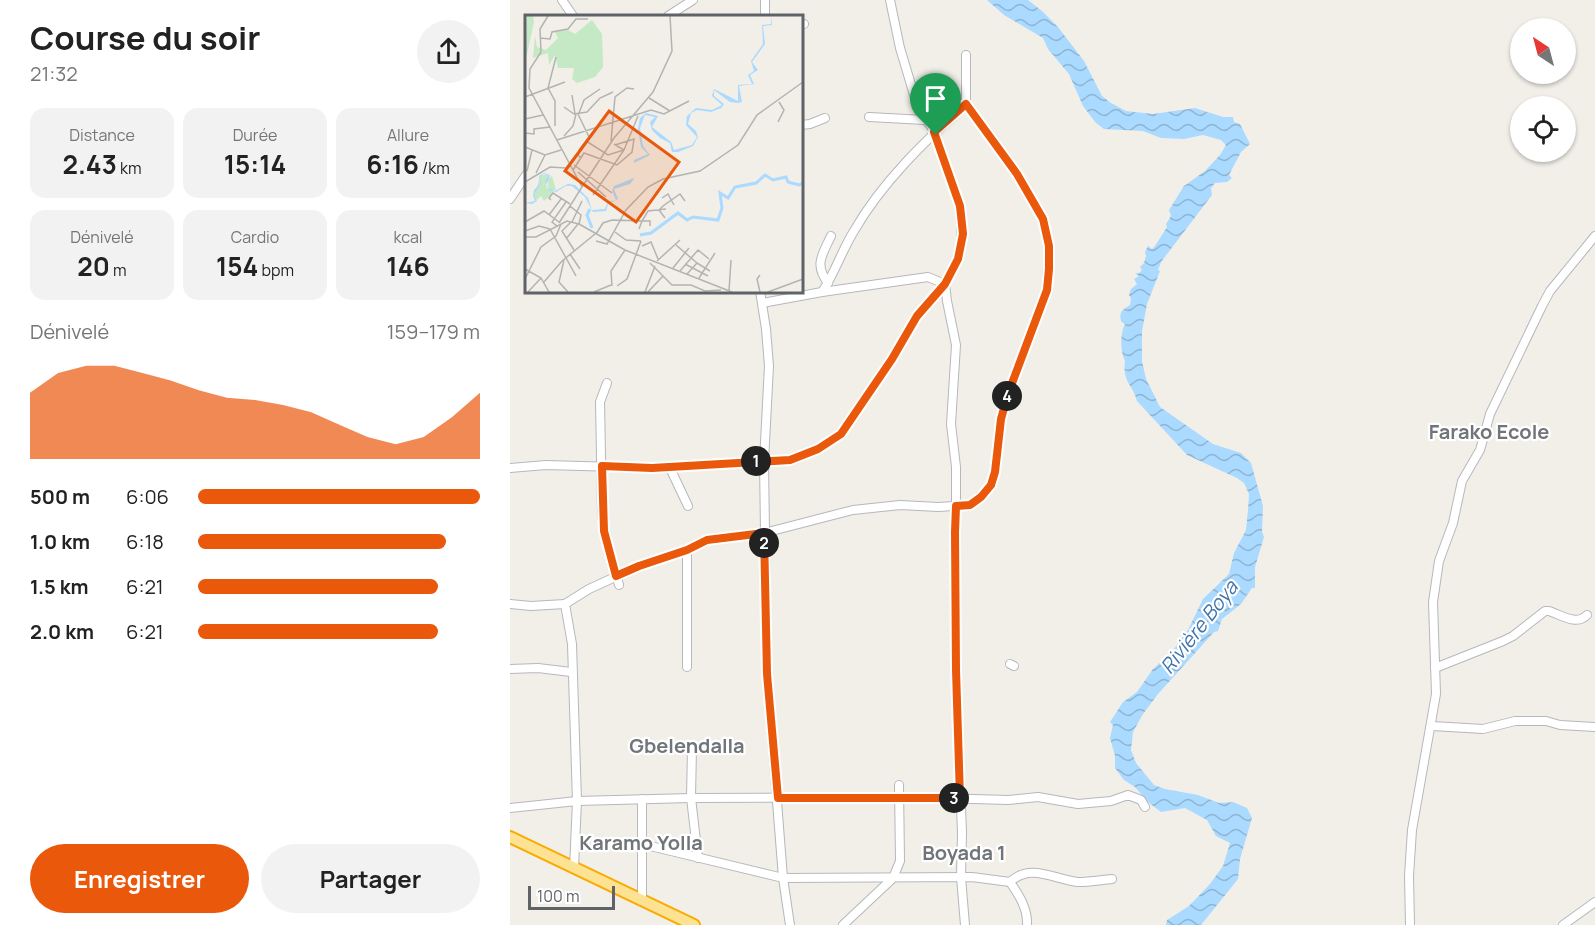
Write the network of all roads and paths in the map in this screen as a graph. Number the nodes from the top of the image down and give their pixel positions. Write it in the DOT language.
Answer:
graph roads {
  1 [pos="562,0"];
  2 [pos="693,0"];
  3 [pos="890,0"];
  4 [pos="572,15"];
  5 [pos="670,15"];
  6 [pos="966,55"];
  7 [pos="966,104"];
  8 [pos="869,117"];
  9 [pos="825,118"];
  10 [pos="925,120"];
  11 [pos="802,125"];
  12 [pos="934,132"];
  13 [pos="525,176"];
  14 [pos="510,199"];
  15 [pos="831,236"];
  16 [pos="1595,236"];
  17 [pos="828,284"];
  18 [pos="945,284"];
  19 [pos="760,292"];
  20 [pos="822,292"];
  21 [pos="762,303"];
  22 [pos="607,383"];
  23 [pos="764,464"];
  24 [pos="602,466"];
  25 [pos="510,468"];
  26 [pos="670,468"];
  27 [pos="688,506"];
  28 [pos="956,506"];
  29 [pos="764,533"];
  30 [pos="687,550"];
  31 [pos="618,580"];
  32 [pos="510,603"];
  33 [pos="566,604"];
  34 [pos="1587,615"];
  35 [pos="687,667"];
  36 [pos="1435,668"];
  37 [pos="510,669"];
  38 [pos="572,672"];
  39 [pos="1432,726"];
  40 [pos="1595,727"];
  41 [pos="692,748"];
  42 [pos="899,785"];
  43 [pos="900,797"];
  44 [pos="691,798"];
  45 [pos="778,798"];
  46 [pos="960,798"];
  47 [pos="642,799"];
  48 [pos="577,801"];
  49 [pos="1145,807"];
  50 [pos="510,808"];
  51 [pos="510,837"];
  52 [pos="642,844"];
  53 [pos="698,858"];
  54 [pos="574,868"];
  55 [pos="783,878"];
  56 [pos="893,878"];
  57 [pos="961,878"];
  58 [pos="1112,879"];
  59 [pos="1010,882"];
  60 [pos="642,902"];
  61 [pos="1595,902"];
  62 [pos="694,925"];
  63 [pos="790,925"];
  64 [pos="843,925"];
  65 [pos="965,925"];
  66 [pos="1027,925"];
  67 [pos="1410,925"];
  68 [pos="1563,925"];
  1 -- 4 [label="street"];
  2 -- 5 [label="street"];
  3 -- 10 [label="street"];
  6 -- 7 [label="street"];
  7 -- 12 [label="street"];
  7 -- 28 [label="street"];
  8 -- 10 [label="street"];
  9 -- 11 [label="street"];
  10 -- 12 [label="street"];
  12 -- 17 [label="street"];
  12 -- 18 [label="street"];
  13 -- 14 [label="street"];
  15 -- 17 [label="street"];
  16 -- 36 [label="street"];
  17 -- 20 [label="street"];
  18 -- 20 [label="street"];
  18 -- 23 [label="street"];
  18 -- 28 [label="street"];
  19 -- 21 [label="street"];
  20 -- 21 [label="street"];
  21 -- 23 [label="street"];
  22 -- 24 [label="street"];
  23 -- 26 [label="street"];
  23 -- 29 [label="street"];
  24 -- 25 [label="street"];
  24 -- 26 [label="street"];
  24 -- 31 [label="street"];
  26 -- 27 [label="street"];
  28 -- 29 [label="street"];
  28 -- 46 [label="street"];
  29 -- 30 [label="street"];
  29 -- 45 [label="street"];
  30 -- 31 [label="street"];
  30 -- 35 [label="street"];
  31 -- 33 [label="street"];
  32 -- 33 [label="street"];
  33 -- 38 [label="street"];
  34 -- 36 [label="street"];
  36 -- 39 [label="street"];
  37 -- 38 [label="street"];
  38 -- 48 [label="street"];
  39 -- 40 [label="street"];
  39 -- 67 [label="street"];
  41 -- 44 [label="street"];
  42 -- 43 [label="street"];
  43 -- 45 [label="street"];
  43 -- 46 [label="street"];
  43 -- 56 [label="street"];
  44 -- 45 [label="street"];
  44 -- 47 [label="street"];
  44 -- 53 [label="street"];
  45 -- 55 [label="street"];
  46 -- 49 [label="street"];
  46 -- 57 [label="street"];
  47 -- 48 [label="street"];
  47 -- 52 [label="street"];
  48 -- 50 [label="street"];
  48 -- 54 [label="street"];
  51 -- 54 [label="highway"];
  52 -- 53 [label="street"];
  52 -- 60 [label="street"];
  53 -- 55 [label="street"];
  54 -- 60 [label="highway"];
  55 -- 56 [label="street"];
  55 -- 63 [label="street"];
  56 -- 57 [label="street"];
  56 -- 64 [label="street"];
  57 -- 59 [label="street"];
  57 -- 65 [label="street"];
  58 -- 59 [label="street"];
  59 -- 66 [label="street"];
  60 -- 62 [label="highway"];
  61 -- 68 [label="street"];
}
